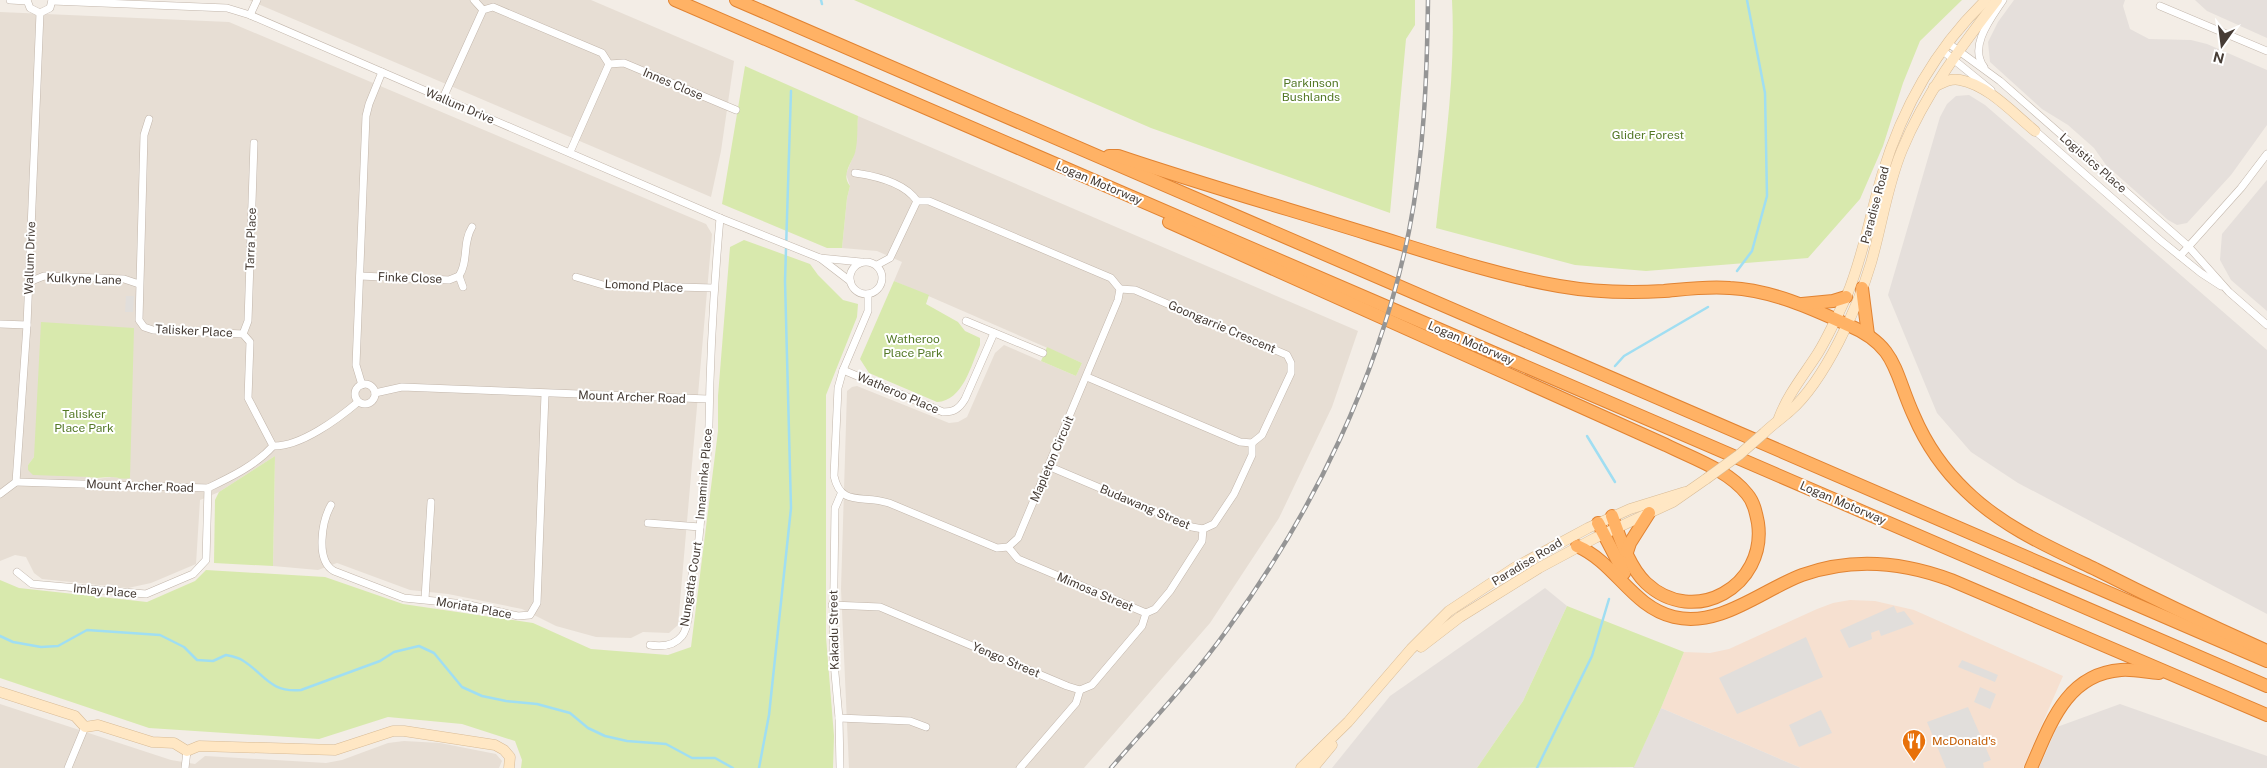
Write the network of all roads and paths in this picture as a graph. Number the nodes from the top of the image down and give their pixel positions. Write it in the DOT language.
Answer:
graph roads {
  1 [pos="10,0"];
  2 [pos="27,0"];
  3 [pos="52,0"];
  4 [pos="256,0"];
  5 [pos="474,0"];
  6 [pos="675,0"];
  7 [pos="736,0"];
  8 [pos="1986,0"];
  9 [pos="1997,0"];
  10 [pos="2004,0"];
  11 [pos="2160,6"];
  12 [pos="483,10"];
  13 [pos="40,13"];
  14 [pos="250,15"];
  15 [pos="1945,47"];
  16 [pos="2267,51"];
  17 [pos="1956,54"];
  18 [pos="609,64"];
  19 [pos="382,72"];
  20 [pos="1988,72"];
  21 [pos="1934,88"];
  22 [pos="443,98"];
  23 [pos="736,110"];
  24 [pos="148,119"];
  25 [pos="2035,131"];
  26 [pos="254,143"];
  27 [pos="570,152"];
  28 [pos="2267,154"];
  29 [pos="1096,155"];
  30 [pos="855,173"];
  31 [pos="1114,189"];
  32 [pos="918,200"];
  33 [pos="720,218"];
  34 [pos="472,227"];
  35 [pos="2188,246"];
  36 [pos="2180,256"];
  37 [pos="820,258"];
  38 [pos="861,262"];
  39 [pos="877,265"];
  40 [pos="360,276"];
  41 [pos="459,276"];
  42 [pos="576,276"];
  43 [pos="850,281"];
  44 [pos="28,282"];
  45 [pos="139,284"];
  46 [pos="463,287"];
  47 [pos="714,288"];
  48 [pos="1862,288"];
  49 [pos="1120,289"];
  50 [pos="2229,292"];
  51 [pos="868,294"];
  52 [pos="1846,297"];
  53 [pos="1799,304"];
  54 [pos="966,321"];
  55 [pos="1841,322"];
  56 [pos="0,324"];
  57 [pos="27,325"];
  58 [pos="2267,325"];
  59 [pos="994,333"];
  60 [pos="243,334"];
  61 [pos="1868,335"];
  62 [pos="1043,353"];
  63 [pos="843,370"];
  64 [pos="1087,377"];
  65 [pos="362,385"];
  66 [pos="375,393"];
  67 [pos="545,394"];
  68 [pos="708,399"];
  69 [pos="358,402"];
  70 [pos="1252,443"];
  71 [pos="273,446"];
  72 [pos="1048,466"];
  73 [pos="16,482"];
  74 [pos="208,488"];
  75 [pos="1685,492"];
  76 [pos="0,494"];
  77 [pos="841,494"];
  78 [pos="431,502"];
  79 [pos="331,505"];
  80 [pos="1649,513"];
  81 [pos="1614,522"];
  82 [pos="648,524"];
  83 [pos="700,527"];
  84 [pos="1600,528"];
  85 [pos="1203,529"];
  86 [pos="1577,546"];
  87 [pos="1008,547"];
  88 [pos="1627,552"];
  89 [pos="17,572"];
  90 [pos="1619,577"];
  91 [pos="425,599"];
  92 [pos="832,605"];
  93 [pos="1146,613"];
  94 [pos="650,645"];
  95 [pos="2267,651"];
  96 [pos="2267,661"];
  97 [pos="1393,670"];
  98 [pos="2169,674"];
  99 [pos="2267,686"];
  100 [pos="1080,690"];
  101 [pos="0,692"];
  102 [pos="2267,715"];
  103 [pos="839,718"];
  104 [pos="1348,722"];
  105 [pos="85,727"];
  106 [pos="926,727"];
  107 [pos="187,751"];
  108 [pos="68,768"];
  109 [pos="185,768"];
  110 [pos="509,768"];
  111 [pos="840,768"];
  112 [pos="1020,768"];
  113 [pos="1302,768"];
  114 [pos="1313,768"];
  115 [pos="2031,768"];
  1 -- 2 [label="street"];
  2 -- 13 [label="street"];
  3 -- 13 [label="street"];
  3 -- 14 [label="street, Wallum Drive"];
  4 -- 14 [label="street"];
  5 -- 12 [label="street"];
  6 -- 31 [label="highway, Logan Motorway"];
  7 -- 29 [label="highway, Logan Motorway"];
  8 -- 15 [label="street, Paradise Road"];
  9 -- 17 [label="street, Paradise Road"];
  10 -- 20 [label="street"];
  11 -- 16 [label="street"];
  12 -- 18 [label="street"];
  12 -- 22 [label="street"];
  13 -- 44 [label="street, Wallum Drive"];
  14 -- 19 [label="street, Wallum Drive"];
  15 -- 17 [label="street, Logistics Place"];
  15 -- 52 [label="street, Paradise Road"];
  17 -- 20 [label="street, Logistics Place"];
  17 -- 21 [label="street, Paradise Road"];
  17 -- 25 [label="street, Logistics Place"];
  18 -- 23 [label="street, Innes Close"];
  18 -- 27 [label="street"];
  19 -- 22 [label="street, Wallum Drive"];
  19 -- 40 [label="street"];
  20 -- 35 [label="street, Logistics Place"];
  21 -- 25 [label="street"];
  21 -- 48 [label="street, Paradise Road"];
  22 -- 27 [label="street, Wallum Drive"];
  24 -- 45 [label="street, Talisker Place"];
  25 -- 36 [label="street, Logistics Place"];
  26 -- 60 [label="street, Tarra Place"];
  27 -- 33 [label="street, Wallum Drive"];
  28 -- 35 [label="street"];
  29 -- 53 [label="highway"];
  29 -- 96 [label="highway, Logan Motorway"];
  30 -- 32 [label="street"];
  31 -- 88 [label="highway"];
  31 -- 99 [label="highway, Logan Motorway"];
  32 -- 39 [label="street"];
  32 -- 49 [label="street"];
  33 -- 37 [label="street, Wallum Drive"];
  33 -- 47 [label="street"];
  34 -- 41 [label="street, Finke Close"];
  35 -- 36 [label="street"];
  35 -- 50 [label="street, Logistics Place"];
  36 -- 50 [label="street, Logistics Place"];
  37 -- 38 [label="street"];
  37 -- 43 [label="street, Wallum Drive"];
  38 -- 39 [label="street"];
  38 -- 43 [label="street"];
  39 -- 51 [label="street"];
  40 -- 41 [label="street, Finke Close"];
  40 -- 65 [label="street"];
  41 -- 46 [label="street, Finke Close"];
  42 -- 47 [label="street, Lomond Place"];
  43 -- 51 [label="street"];
  44 -- 45 [label="street, Kulkyne Lane"];
  44 -- 57 [label="street, Wallum Drive"];
  45 -- 60 [label="street, Talisker Place"];
  47 -- 68 [label="street"];
  48 -- 55 [label="street, Paradise Road"];
  48 -- 61 [label="highway"];
  49 -- 64 [label="street, Mapleton Circuit"];
  49 -- 70 [label="street, Goongarrie Crescent"];
  50 -- 58 [label="street, Logistics Place"];
  51 -- 63 [label="street"];
  52 -- 53 [label="highway"];
  52 -- 55 [label="street, Paradise Road"];
  53 -- 55 [label="highway"];
  54 -- 59 [label="street"];
  55 -- 61 [label="highway"];
  55 -- 75 [label="street, Paradise Road, bridge"];
  56 -- 57 [label="street"];
  57 -- 73 [label="street, Wallum Drive"];
  59 -- 62 [label="street"];
  59 -- 63 [label="street, Watheroo Place"];
  60 -- 71 [label="street, Talisker Place"];
  61 -- 95 [label="highway"];
  63 -- 77 [label="street"];
  64 -- 70 [label="street"];
  64 -- 72 [label="street, Mapleton Circuit"];
  65 -- 66 [label="street"];
  65 -- 69 [label="street"];
  66 -- 67 [label="street, Mount Archer Road"];
  66 -- 69 [label="street"];
  67 -- 68 [label="street, Mount Archer Road"];
  67 -- 91 [label="street, Moriata Place"];
  68 -- 83 [label="street, Innaminka Place"];
  69 -- 71 [label="street, Mount Archer Road"];
  70 -- 85 [label="street, Budawang Street"];
  71 -- 74 [label="street, Mount Archer Road"];
  72 -- 85 [label="street, Budawang Street"];
  72 -- 87 [label="street, Mapleton Circuit"];
  73 -- 74 [label="street, Mount Archer Road"];
  73 -- 76 [label="street"];
  74 -- 89 [label="street, Imlay Place"];
  75 -- 80 [label="street, Paradise Road"];
  75 -- 81 [label="street, Paradise Road"];
  77 -- 87 [label="street"];
  77 -- 92 [label="street, Kakadu Street"];
  78 -- 91 [label="street"];
  79 -- 91 [label="street, Moriata Place"];
  80 -- 81 [label="street, Paradise Road"];
  80 -- 88 [label="highway"];
  81 -- 84 [label="street, Paradise Road"];
  81 -- 88 [label="highway"];
  82 -- 83 [label="street, Innaminka Place"];
  83 -- 94 [label="street, Nungatta Court"];
  84 -- 86 [label="street, Paradise Road"];
  84 -- 90 [label="highway"];
  84 -- 97 [label="street, Paradise Road"];
  85 -- 93 [label="street, Mimosa Street"];
  86 -- 90 [label="highway"];
  86 -- 97 [label="street, Paradise Road"];
  87 -- 93 [label="street, Mimosa Street"];
  90 -- 98 [label="highway"];
  92 -- 100 [label="street, Yengo Street"];
  92 -- 103 [label="street, Kakadu Street"];
  93 -- 100 [label="street"];
  97 -- 104 [label="street, Paradise Road"];
  98 -- 102 [label="highway"];
  98 -- 115 [label="highway"];
  100 -- 112 [label="street"];
  101 -- 105 [label="street"];
  103 -- 106 [label="street"];
  103 -- 111 [label="street, Kakadu Street"];
  104 -- 113 [label="street, Paradise Road"];
  104 -- 114 [label="street, Paradise Road"];
  105 -- 107 [label="street"];
  105 -- 108 [label="street"];
  107 -- 109 [label="street"];
  107 -- 110 [label="street"];
}
